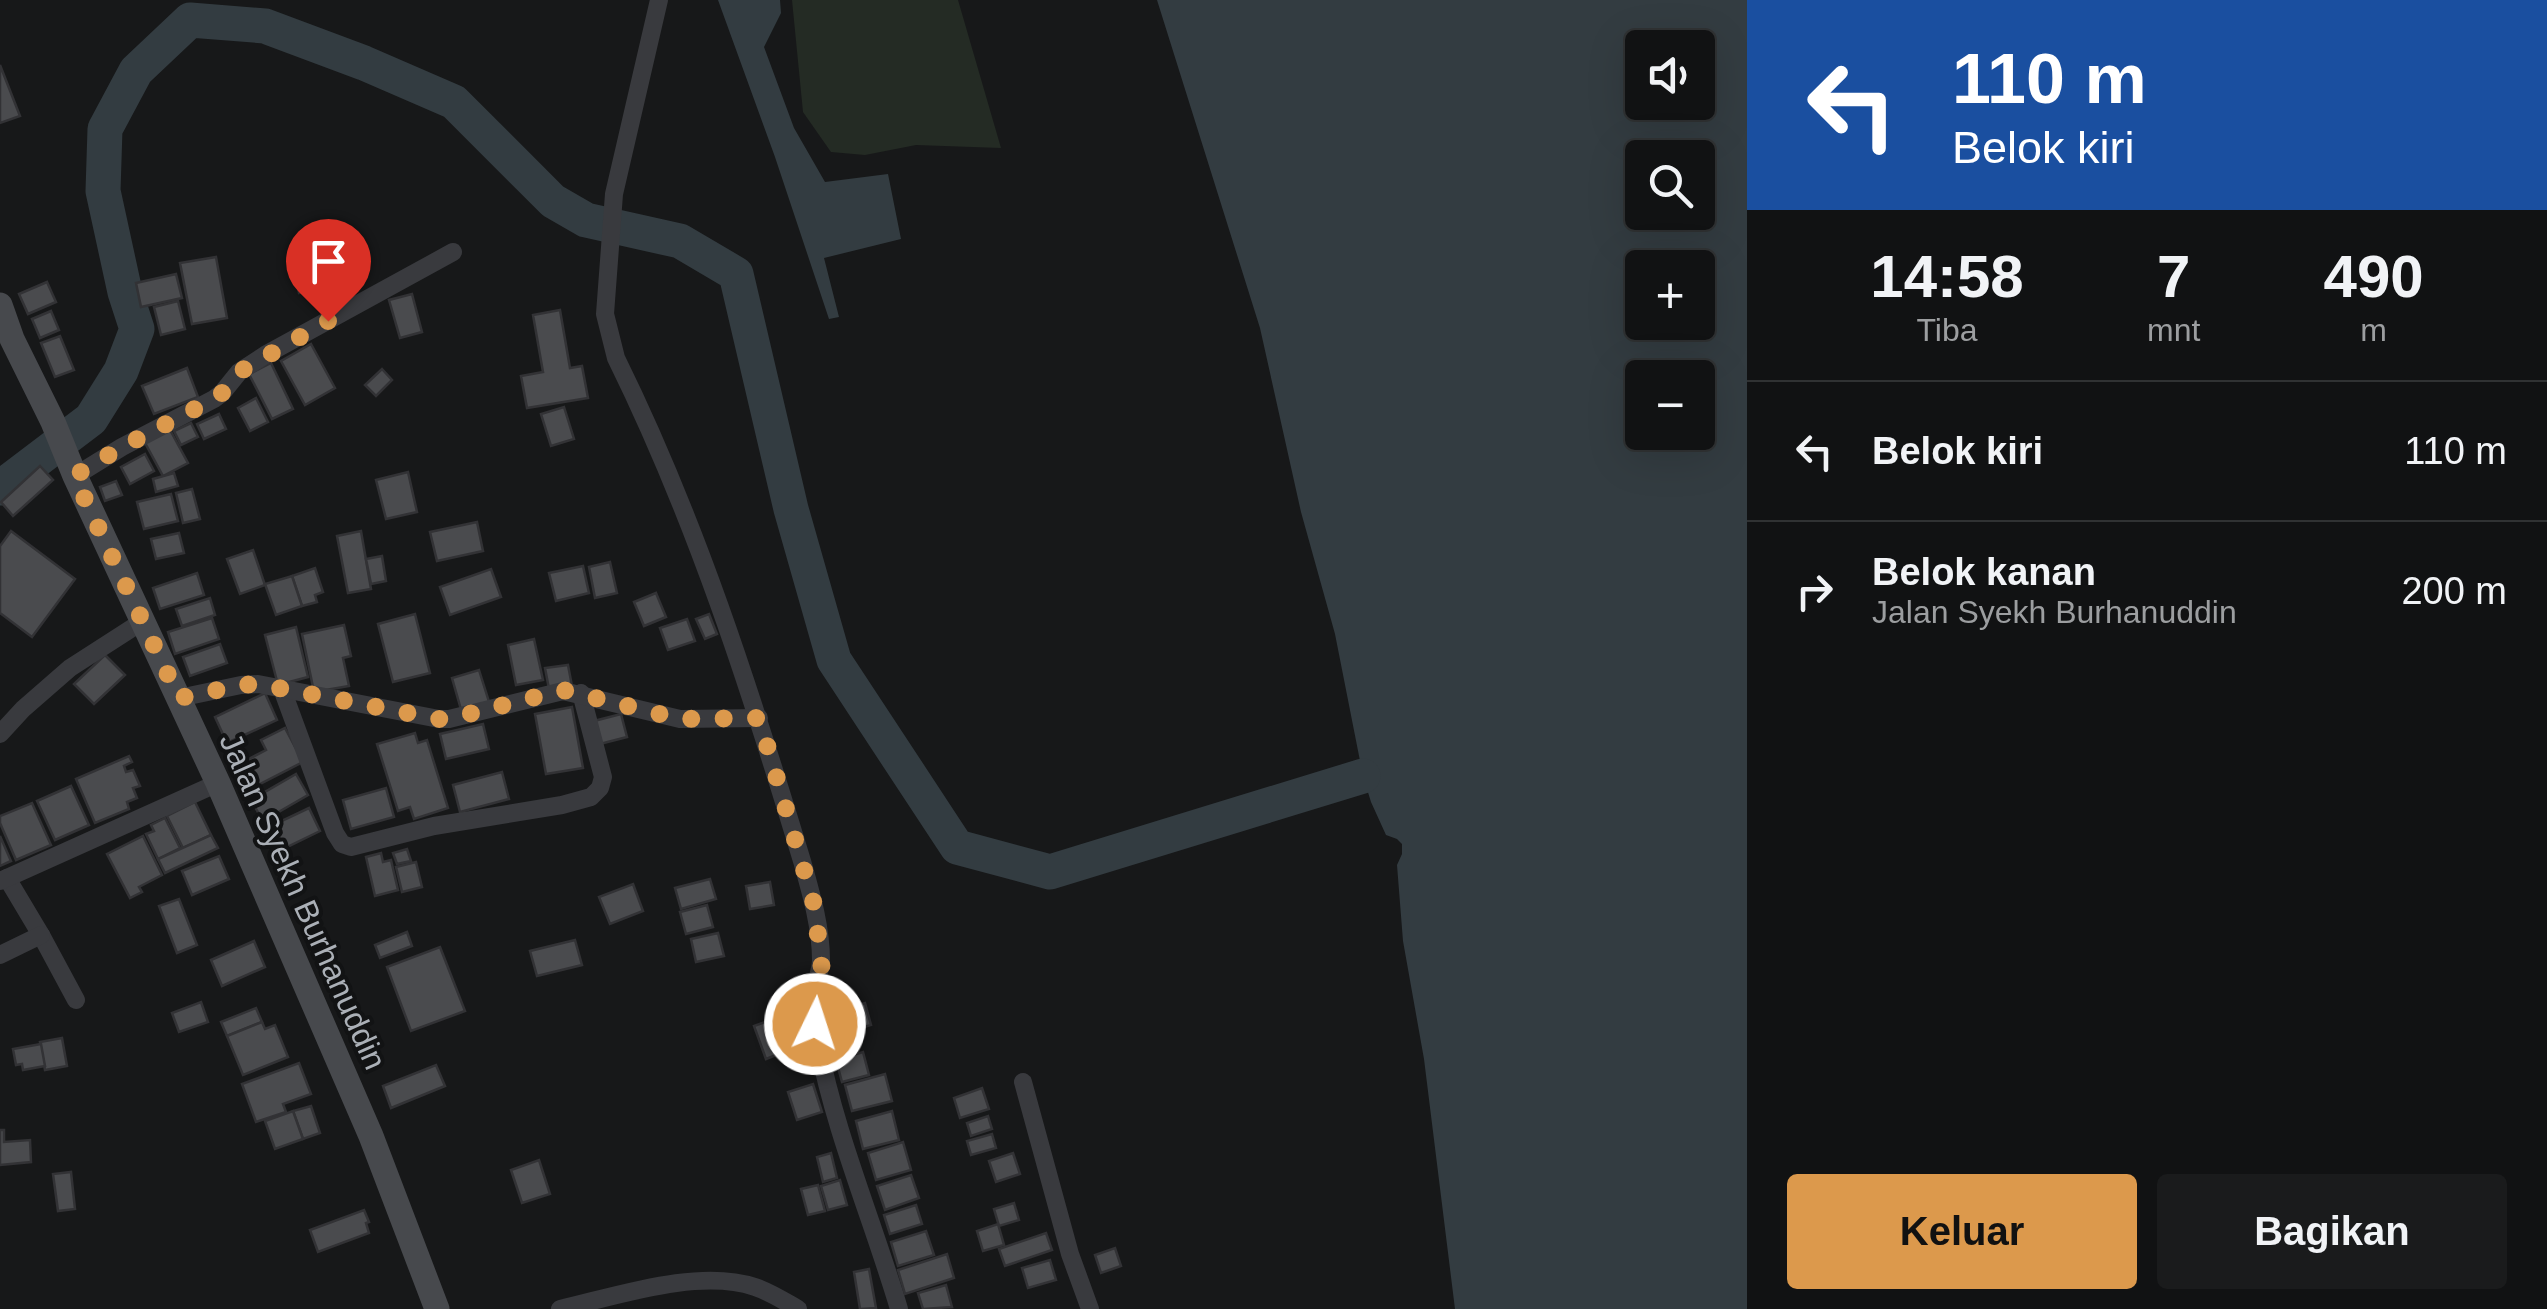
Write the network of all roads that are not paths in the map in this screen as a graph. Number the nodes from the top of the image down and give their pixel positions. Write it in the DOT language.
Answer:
graph roads {
  1 [pos="659,0"];
  2 [pos="453,252"];
  3 [pos="0,305"];
  4 [pos="6,342"];
  5 [pos="70,465"];
  6 [pos="142,622"];
  7 [pos="282,689"];
  8 [pos="581,694"];
  9 [pos="179,698"];
  10 [pos="759,718"];
  11 [pos="0,734"];
  12 [pos="218,783"];
  13 [pos="4,879"];
  14 [pos="42,935"];
  15 [pos="0,955"];
  16 [pos="76,1000"];
  17 [pos="1022,1082"];
  18 [pos="437,1309"];
  19 [pos="560,1309"];
  20 [pos="798,1309"];
  21 [pos="899,1309"];
  22 [pos="1090,1309"];
  1 -- 10 [label="street"];
  2 -- 5 [label="street"];
  3 -- 4 [label="main road, Jalan Syekh Burhanuddin"];
  4 -- 5 [label="main road, Jalan Syekh Burhanuddin"];
  5 -- 6 [label="main road, Jalan Syekh Burhanuddin"];
  6 -- 9 [label="main road, Jalan Syekh Burhanuddin"];
  6 -- 11 [label="street"];
  7 -- 8 [label="street"];
  7 -- 8 [label="street"];
  7 -- 9 [label="street"];
  8 -- 10 [label="street"];
  9 -- 12 [label="main road, Jalan Syekh Burhanuddin"];
  10 -- 21 [label="street"];
  12 -- 13 [label="street"];
  12 -- 18 [label="main road, Jalan Syekh Burhanuddin"];
  13 -- 14 [label="street"];
  14 -- 15 [label="street"];
  14 -- 16 [label="street"];
  17 -- 22 [label="street"];
  19 -- 20 [label="street"];
}
